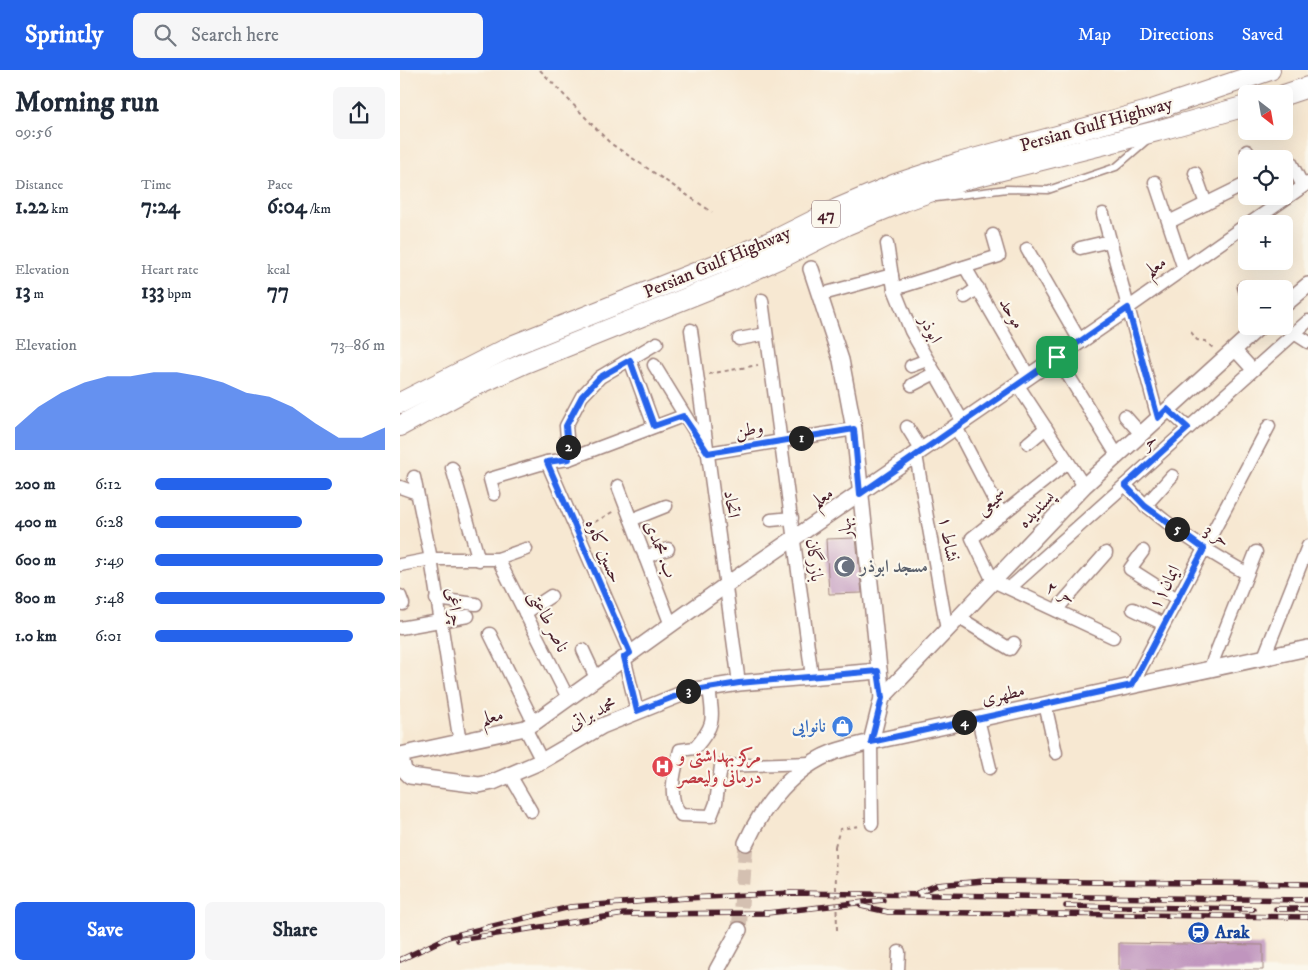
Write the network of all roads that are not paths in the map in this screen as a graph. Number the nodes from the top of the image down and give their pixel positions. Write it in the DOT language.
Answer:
graph roads {
  1 [pos="1270,70"];
  2 [pos="1308,87"];
  3 [pos="1293,92"];
  4 [pos="1238,108"];
  5 [pos="1157,131"];
  6 [pos="1293,165"];
  7 [pos="1195,173"];
  8 [pos="1155,182"];
  9 [pos="1306,184"];
  10 [pos="1238,188"];
  11 [pos="1293,190"];
  12 [pos="904,200"];
  13 [pos="1206,204"];
  14 [pos="1266,205"];
  15 [pos="1103,214"];
  16 [pos="1257,215"];
  17 [pos="1169,222"];
  18 [pos="1238,232"];
  19 [pos="993,235"];
  20 [pos="1110,241"];
  21 [pos="888,244"];
  22 [pos="1080,248"];
  23 [pos="1026,250"];
  24 [pos="965,267"];
  25 [pos="811,269"];
  26 [pos="1184,269"];
  27 [pos="892,275"];
  28 [pos="1308,285"];
  29 [pos="978,288"];
  30 [pos="894,289"];
  31 [pos="820,295"];
  32 [pos="964,297"];
  33 [pos="1293,298"];
  34 [pos="762,300"];
  35 [pos="1128,308"];
  36 [pos="1308,321"];
  37 [pos="691,330"];
  38 [pos="1294,333"];
  39 [pos="766,334"];
  40 [pos="1249,335"];
  41 [pos="739,339"];
  42 [pos="1080,341"];
  43 [pos="1308,342"];
  44 [pos="657,343"];
  45 [pos="1228,353"];
  46 [pos="1057,357"];
  47 [pos="630,360"];
  48 [pos="927,360"];
  49 [pos="654,365"];
  50 [pos="911,366"];
  51 [pos="1253,370"];
  52 [pos="935,373"];
  53 [pos="1023,381"];
  54 [pos="912,385"];
  55 [pos="400,403"];
  56 [pos="1162,414"];
  57 [pos="683,416"];
  58 [pos="1125,416"];
  59 [pos="960,425"];
  60 [pos="400,426"];
  61 [pos="654,426"];
  62 [pos="1269,426"];
  63 [pos="907,427"];
  64 [pos="1046,428"];
  65 [pos="1188,428"];
  66 [pos="854,429"];
  67 [pos="1141,434"];
  68 [pos="781,442"];
  69 [pos="1028,443"];
  70 [pos="708,453"];
  71 [pos="919,453"];
  72 [pos="1117,455"];
  73 [pos="569,459"];
  74 [pos="547,462"];
  75 [pos="1068,462"];
  76 [pos="452,468"];
  77 [pos="1172,476"];
  78 [pos="414,477"];
  79 [pos="1125,485"];
  80 [pos="618,486"];
  81 [pos="1084,486"];
  82 [pos="400,487"];
  83 [pos="417,493"];
  84 [pos="494,494"];
  85 [pos="860,494"];
  86 [pos="666,506"];
  87 [pos="1145,506"];
  88 [pos="1002,515"];
  89 [pos="792,518"];
  90 [pos="631,520"];
  91 [pos="771,520"];
  92 [pos="795,539"];
  93 [pos="668,548"];
  94 [pos="526,549"];
  95 [pos="1204,549"];
  96 [pos="1143,551"];
  97 [pos="1256,552"];
  98 [pos="1106,553"];
  99 [pos="1307,554"];
  100 [pos="645,557"];
  101 [pos="431,559"];
  102 [pos="498,559"];
  103 [pos="479,560"];
  104 [pos="400,565"];
  105 [pos="1246,573"];
  106 [pos="994,581"];
  107 [pos="726,585"];
  108 [pos="1011,587"];
  109 [pos="551,596"];
  110 [pos="1177,599"];
  111 [pos="436,600"];
  112 [pos="476,604"];
  113 [pos="1133,609"];
  114 [pos="1056,610"];
  115 [pos="525,613"];
  116 [pos="468,616"];
  117 [pos="958,617"];
  118 [pos="439,621"];
  119 [pos="1164,624"];
  120 [pos="671,625"];
  121 [pos="400,628"];
  122 [pos="947,630"];
  123 [pos="490,634"];
  124 [pos="1113,637"];
  125 [pos="1014,643"];
  126 [pos="1308,648"];
  127 [pos="583,650"];
  128 [pos="627,655"];
  129 [pos="1264,656"];
  130 [pos="1210,668"];
  131 [pos="878,671"];
  132 [pos="812,677"];
  133 [pos="596,678"];
  134 [pos="739,683"];
  135 [pos="1132,685"];
  136 [pos="709,688"];
  137 [pos="568,698"];
  138 [pos="882,698"];
  139 [pos="1046,704"];
  140 [pos="637,711"];
  141 [pos="978,719"];
  142 [pos="529,726"];
  143 [pos="460,742"];
  144 [pos="871,742"];
  145 [pos="1056,753"];
  146 [pos="400,754"];
  147 [pos="542,761"];
  148 [pos="812,763"];
  149 [pos="990,768"];
  150 [pos="510,775"];
  151 [pos="531,811"];
  152 [pos="872,824"];
  153 [pos="746,843"];
  154 [pos="738,930"];
  155 [pos="899,952"];
  156 [pos="717,970"];
  157 [pos="898,970"];
  1 -- 55 [label="highway, Persian Gulf Highway / 47"];
  2 -- 3 [label="highway"];
  4 -- 5 [label="highway, Persian Gulf Highway / 47"];
  5 -- 12 [label="highway, Persian Gulf Highway / 47"];
  5 -- 12 [label="lane"];
  6 -- 9 [label="street"];
  7 -- 13 [label="street"];
  8 -- 17 [label="street"];
  9 -- 11 [label="street, معلم"];
  10 -- 13 [label="street"];
  12 -- 60 [label="highway, Persian Gulf Highway / 47"];
  13 -- 17 [label="street"];
  14 -- 16 [label="street, معلم"];
  15 -- 20 [label="street"];
  17 -- 26 [label="street"];
  18 -- 26 [label="street, معلم"];
  19 -- 24 [label="street"];
  20 -- 22 [label="street"];
  20 -- 35 [label="street"];
  21 -- 27 [label="street, ابوذر"];
  23 -- 42 [label="street"];
  24 -- 29 [label="street, موحد"];
  24 -- 30 [label="street"];
  25 -- 31 [label="street, بهار"];
  26 -- 35 [label="street, معلم"];
  27 -- 30 [label="street, ابوذر"];
  27 -- 31 [label="street"];
  28 -- 33 [label="street"];
  29 -- 32 [label="street"];
  29 -- 53 [label="street, موحد"];
  30 -- 48 [label="street, ابوذر"];
  31 -- 66 [label="street, بهار"];
  34 -- 39 [label="street, بازرگان"];
  35 -- 42 [label="street, معلم"];
  35 -- 56 [label="street"];
  36 -- 38 [label="street, حر"];
  37 -- 70 [label="street, اتحاد"];
  38 -- 43 [label="street"];
  38 -- 51 [label="street, حر"];
  39 -- 41 [label="street"];
  39 -- 68 [label="street, بازرگان"];
  40 -- 45 [label="street, پسندیده"];
  42 -- 46 [label="street, معلم"];
  44 -- 47 [label="street"];
  45 -- 51 [label="street"];
  45 -- 56 [label="street, پسندیده"];
  46 -- 53 [label="street, معلم"];
  46 -- 72 [label="street"];
  47 -- 61 [label="street"];
  47 -- 73 [label="street"];
  48 -- 50 [label="street"];
  48 -- 52 [label="street, ابوذر"];
  49 -- 57 [label="street"];
  51 -- 65 [label="street, حر"];
  52 -- 54 [label="street"];
  52 -- 59 [label="street, ابوذر"];
  53 -- 59 [label="street, معلم"];
  53 -- 64 [label="street, موحد"];
  56 -- 65 [label="street"];
  56 -- 67 [label="street, پسندیده"];
  57 -- 61 [label="street"];
  57 -- 70 [label="street"];
  58 -- 67 [label="street"];
  59 -- 71 [label="street, معلم"];
  59 -- 88 [label="street, ابوذر"];
  61 -- 73 [label="street"];
  62 -- 95 [label="street, ایمان۱۱"];
  63 -- 71 [label="street"];
  64 -- 69 [label="street"];
  64 -- 75 [label="street, موحد"];
  65 -- 79 [label="street, حر"];
  66 -- 68 [label="street, وطن"];
  66 -- 85 [label="street, بهار"];
  67 -- 72 [label="street, پسندیده"];
  68 -- 70 [label="street, وطن"];
  68 -- 89 [label="street, بازرگان"];
  70 -- 107 [label="street, اتحاد"];
  71 -- 85 [label="street, معلم"];
  71 -- 122 [label="street, نشاط ۱"];
  72 -- 81 [label="street, پسندیده"];
  73 -- 74 [label="street"];
  74 -- 84 [label="street"];
  74 -- 128 [label="street, حسین کاوه"];
  75 -- 81 [label="street, موحد"];
  75 -- 88 [label="street, سمیعی"];
  76 -- 103 [label="street"];
  77 -- 87 [label="street"];
  78 -- 83 [label="street, چراغی"];
  79 -- 87 [label="street, حر 3"];
  79 -- 108 [label="street, حر"];
  80 -- 90 [label="street, ب. محمدی"];
  81 -- 106 [label="street, پسندیده"];
  82 -- 83 [label="street"];
  83 -- 101 [label="street, چراغی"];
  85 -- 92 [label="street, معلم"];
  85 -- 131 [label="street, بهار"];
  86 -- 90 [label="street"];
  87 -- 95 [label="street, حر 3"];
  88 -- 106 [label="street, سمیعی"];
  89 -- 91 [label="street"];
  89 -- 92 [label="street, بازرگان"];
  90 -- 100 [label="street, ب. محمدی"];
  92 -- 107 [label="street, معلم"];
  92 -- 132 [label="street, بازرگان"];
  93 -- 100 [label="street"];
  94 -- 102 [label="street"];
  95 -- 105 [label="street, حر 3"];
  95 -- 110 [label="street, ایمان۱۱"];
  96 -- 110 [label="street"];
  97 -- 105 [label="street"];
  98 -- 114 [label="street"];
  99 -- 129 [label="street"];
  100 -- 120 [label="street, ب. محمدی"];
  101 -- 103 [label="street"];
  101 -- 104 [label="street"];
  101 -- 111 [label="street, چراغی"];
  102 -- 103 [label="street"];
  102 -- 115 [label="street, ناصر طاعتی"];
  105 -- 130 [label="street"];
  106 -- 108 [label="street, حر ۲"];
  106 -- 117 [label="street, پسندیده"];
  107 -- 120 [label="street, معلم"];
  107 -- 134 [label="street, اتحاد"];
  108 -- 114 [label="street, حر ۲"];
  109 -- 115 [label="street"];
  110 -- 119 [label="street, ایمان۱۱"];
  111 -- 112 [label="street"];
  111 -- 118 [label="street, چراغی"];
  113 -- 119 [label="street"];
  114 -- 124 [label="street, حر ۲"];
  115 -- 137 [label="street, ناصر طاعتی"];
  116 -- 118 [label="street"];
  117 -- 122 [label="street, پسندیده"];
  117 -- 125 [label="street"];
  118 -- 121 [label="street"];
  118 -- 143 [label="street, چراغی"];
  119 -- 135 [label="street, ایمان۱۱"];
  120 -- 128 [label="street, معلم"];
  122 -- 138 [label="street, پسندیده"];
  123 -- 142 [label="street"];
  126 -- 129 [label="street, مطهری"];
  127 -- 133 [label="street"];
  128 -- 133 [label="street, معلم"];
  128 -- 140 [label="street, حسین کاوه"];
  129 -- 130 [label="street, مطهری"];
  130 -- 135 [label="street, مطهری"];
  131 -- 132 [label="street, محمد براتی"];
  131 -- 138 [label="street, بهار"];
  132 -- 134 [label="street, محمد براتی"];
  133 -- 137 [label="street, معلم"];
  134 -- 136 [label="street, محمد براتی"];
  135 -- 139 [label="street, مطهری"];
  136 -- 140 [label="street, محمد براتی"];
  136 -- 148 [label="street"];
  137 -- 142 [label="street, معلم"];
  138 -- 144 [label="street, پسندیده"];
  139 -- 141 [label="street, مطهری"];
  139 -- 145 [label="street"];
  140 -- 147 [label="street, محمد براتی"];
  141 -- 144 [label="street, مطهری"];
  141 -- 149 [label="street"];
  142 -- 143 [label="street, معلم"];
  142 -- 147 [label="street"];
  143 -- 146 [label="street, معلم"];
  144 -- 148 [label="street, مطهری"];
  144 -- 152 [label="street"];
  146 -- 150 [label="street, محمد براتی"];
  147 -- 150 [label="street, محمد براتی"];
  148 -- 153 [label="street, مطهری"];
  150 -- 151 [label="street"];
  154 -- 156 [label="street"];
  155 -- 157 [label="street"];
}
